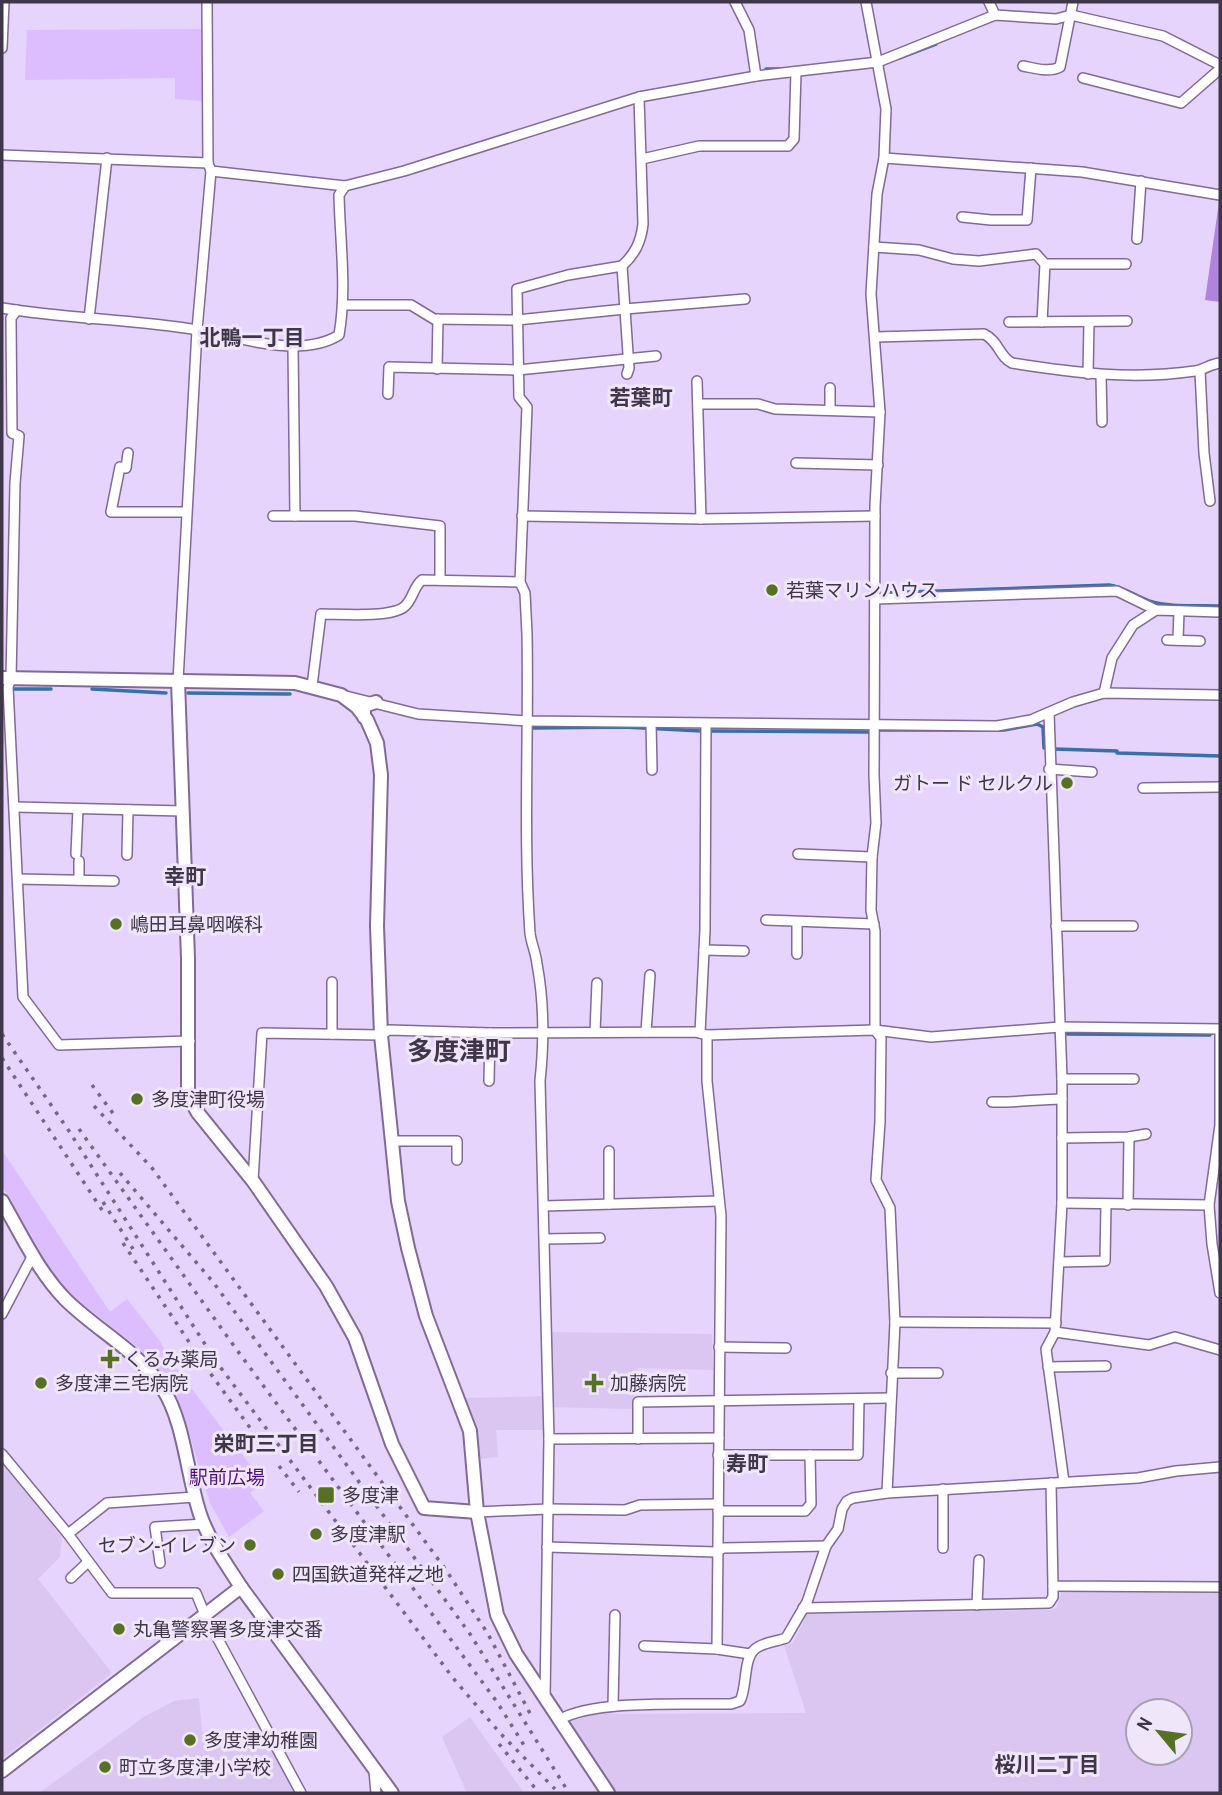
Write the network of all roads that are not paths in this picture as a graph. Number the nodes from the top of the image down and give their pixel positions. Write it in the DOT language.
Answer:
graph roads {
  1 [pos="4,2"];
  2 [pos="207,2"];
  3 [pos="735,2"];
  4 [pos="866,2"];
  5 [pos="989,2"];
  6 [pos="1073,2"];
  7 [pos="995,15"];
  8 [pos="1071,15"];
  9 [pos="2,48"];
  10 [pos="878,62"];
  11 [pos="1023,66"];
  12 [pos="1220,67"];
  13 [pos="796,72"];
  14 [pos="757,76"];
  15 [pos="1083,79"];
  16 [pos="639,97"];
  17 [pos="2,155"];
  18 [pos="107,158"];
  19 [pos="884,158"];
  20 [pos="642,159"];
  21 [pos="209,167"];
  22 [pos="1031,168"];
  23 [pos="1141,181"];
  24 [pos="345,187"];
  25 [pos="1220,195"];
  26 [pos="962,217"];
  27 [pos="1137,240"];
  28 [pos="874,247"];
  29 [pos="1045,264"];
  30 [pos="1126,264"];
  31 [pos="622,266"];
  32 [pos="746,299"];
  33 [pos="342,305"];
  34 [pos="2,308"];
  35 [pos="625,309"];
  36 [pos="16,310"];
  37 [pos="2,315"];
  38 [pos="89,319"];
  39 [pos="438,319"];
  40 [pos="517,320"];
  41 [pos="1127,321"];
  42 [pos="1009,322"];
  43 [pos="1042,322"];
  44 [pos="1089,322"];
  45 [pos="197,330"];
  46 [pos="876,337"];
  47 [pos="293,346"];
  48 [pos="656,356"];
  49 [pos="629,359"];
  50 [pos="1220,363"];
  51 [pos="437,369"];
  52 [pos="518,370"];
  53 [pos="1200,371"];
  54 [pos="627,374"];
  55 [pos="1088,374"];
  56 [pos="1101,375"];
  57 [pos="697,381"];
  58 [pos="830,388"];
  59 [pos="388,394"];
  60 [pos="698,404"];
  61 [pos="830,410"];
  62 [pos="880,411"];
  63 [pos="1102,422"];
  64 [pos="128,453"];
  65 [pos="796,463"];
  66 [pos="878,464"];
  67 [pos="1210,501"];
  68 [pos="186,512"];
  69 [pos="272,516"];
  70 [pos="295,516"];
  71 [pos="522,516"];
  72 [pos="875,516"];
  73 [pos="701,519"];
  74 [pos="440,580"];
  75 [pos="520,582"];
  76 [pos="875,599"];
  77 [pos="1156,610"];
  78 [pos="1180,611"];
  79 [pos="1220,612"];
  80 [pos="1167,640"];
  81 [pos="1178,640"];
  82 [pos="1200,641"];
  83 [pos="7,678"];
  84 [pos="178,681"];
  85 [pos="312,686"];
  86 [pos="1104,693"];
  87 [pos="341,695"];
  88 [pos="1220,695"];
  89 [pos="376,702"];
  90 [pos="1049,713"];
  91 [pos="364,717"];
  92 [pos="528,721"];
  93 [pos="6,722"];
  94 [pos="706,724"];
  95 [pos="651,726"];
  96 [pos="875,726"];
  97 [pos="1049,769"];
  98 [pos="652,770"];
  99 [pos="1092,772"];
  100 [pos="1143,788"];
  101 [pos="1220,788"];
  102 [pos="2,798"];
  103 [pos="14,803"];
  104 [pos="78,809"];
  105 [pos="128,810"];
  106 [pos="183,811"];
  107 [pos="798,854"];
  108 [pos="127,855"];
  109 [pos="872,857"];
  110 [pos="18,879"];
  111 [pos="79,880"];
  112 [pos="114,881"];
  113 [pos="766,920"];
  114 [pos="797,922"];
  115 [pos="874,924"];
  116 [pos="1056,926"];
  117 [pos="1133,926"];
  118 [pos="704,950"];
  119 [pos="744,951"];
  120 [pos="797,954"];
  121 [pos="650,975"];
  122 [pos="332,982"];
  123 [pos="597,983"];
  124 [pos="1060,1027"];
  125 [pos="1220,1029"];
  126 [pos="875,1030"];
  127 [pos="541,1032"];
  128 [pos="595,1032"];
  129 [pos="646,1032"];
  130 [pos="490,1033"];
  131 [pos="332,1034"];
  132 [pos="704,1034"];
  133 [pos="381,1035"];
  134 [pos="190,1041"];
  135 [pos="1062,1079"];
  136 [pos="1134,1079"];
  137 [pos="489,1081"];
  138 [pos="1062,1098"];
  139 [pos="1220,1098"];
  140 [pos="992,1102"];
  141 [pos="1146,1134"];
  142 [pos="1129,1137"];
  143 [pos="1062,1138"];
  144 [pos="392,1141"];
  145 [pos="609,1151"];
  146 [pos="457,1160"];
  147 [pos="253,1181"];
  148 [pos="2,1200"];
  149 [pos="719,1201"];
  150 [pos="1062,1203"];
  151 [pos="609,1204"];
  152 [pos="1106,1205"];
  153 [pos="1128,1205"];
  154 [pos="1209,1205"];
  155 [pos="544,1206"];
  156 [pos="600,1238"];
  157 [pos="545,1239"];
  158 [pos="33,1255"];
  159 [pos="1059,1262"];
  160 [pos="1220,1293"];
  161 [pos="2,1314"];
  162 [pos="895,1322"];
  163 [pos="1056,1328"];
  164 [pos="719,1347"];
  165 [pos="786,1348"];
  166 [pos="1220,1350"];
  167 [pos="1106,1366"];
  168 [pos="1048,1367"];
  169 [pos="891,1373"];
  170 [pos="938,1373"];
  171 [pos="890,1398"];
  172 [pos="859,1399"];
  173 [pos="719,1401"];
  174 [pos="719,1438"];
  175 [pos="549,1439"];
  176 [pos="638,1439"];
  177 [pos="2,1454"];
  178 [pos="718,1455"];
  179 [pos="810,1455"];
  180 [pos="1220,1466"];
  181 [pos="1064,1482"];
  182 [pos="1051,1483"];
  183 [pos="943,1489"];
  184 [pos="887,1493"];
  185 [pos="195,1497"];
  186 [pos="718,1508"];
  187 [pos="548,1509"];
  188 [pos="477,1512"];
  189 [pos="204,1524"];
  190 [pos="68,1534"];
  191 [pos="826,1546"];
  192 [pos="547,1547"];
  193 [pos="943,1548"];
  194 [pos="716,1552"];
  195 [pos="979,1560"];
  196 [pos="88,1562"];
  197 [pos="160,1563"];
  198 [pos="71,1578"];
  199 [pos="1053,1586"];
  200 [pos="241,1587"];
  201 [pos="1220,1587"];
  202 [pos="977,1605"];
  203 [pos="803,1608"];
  204 [pos="205,1615"];
  205 [pos="615,1615"];
  206 [pos="644,1646"];
  207 [pos="717,1649"];
  208 [pos="750,1654"];
  209 [pos="545,1700"];
  210 [pos="613,1706"];
  211 [pos="559,1720"];
  212 [pos="373,1767"];
  213 [pos="2,1772"];
  214 [pos="301,1793"];
  215 [pos="376,1793"];
  216 [pos="393,1793"];
  217 [pos="608,1793"];
  1 -- 9 [label="street"];
  2 -- 21 [label="street"];
  3 -- 14 [label="street"];
  4 -- 10 [label="street"];
  5 -- 7 [label="street"];
  6 -- 8 [label="street"];
  7 -- 8 [label="street"];
  7 -- 10 [label="street"];
  8 -- 11 [label="street"];
  8 -- 12 [label="street"];
  10 -- 13 [label="street"];
  10 -- 19 [label="street"];
  12 -- 15 [label="street"];
  13 -- 14 [label="street"];
  13 -- 20 [label="street"];
  14 -- 16 [label="street"];
  16 -- 20 [label="street"];
  16 -- 24 [label="street"];
  17 -- 18 [label="street"];
  18 -- 21 [label="street"];
  18 -- 38 [label="street"];
  19 -- 22 [label="street"];
  19 -- 28 [label="street"];
  20 -- 31 [label="street"];
  21 -- 24 [label="street"];
  21 -- 45 [label="street"];
  22 -- 23 [label="street"];
  22 -- 26 [label="street"];
  23 -- 25 [label="street"];
  23 -- 27 [label="street"];
  24 -- 33 [label="street"];
  28 -- 29 [label="street"];
  28 -- 46 [label="street"];
  29 -- 30 [label="street"];
  29 -- 43 [label="street"];
  31 -- 35 [label="street"];
  31 -- 40 [label="street"];
  32 -- 35 [label="street"];
  33 -- 39 [label="street"];
  33 -- 47 [label="street"];
  34 -- 36 [label="street"];
  35 -- 40 [label="street"];
  35 -- 49 [label="street"];
  36 -- 37 [label="street"];
  36 -- 38 [label="street"];
  36 -- 83 [label="street"];
  38 -- 45 [label="street"];
  39 -- 40 [label="street"];
  39 -- 51 [label="street"];
  40 -- 52 [label="street"];
  41 -- 44 [label="street"];
  42 -- 43 [label="street"];
  43 -- 44 [label="street"];
  44 -- 55 [label="street"];
  45 -- 47 [label="street"];
  45 -- 68 [label="street"];
  46 -- 55 [label="street"];
  46 -- 62 [label="street"];
  47 -- 70 [label="street"];
  48 -- 49 [label="street"];
  49 -- 52 [label="street"];
  49 -- 54 [label="street"];
  50 -- 53 [label="street"];
  51 -- 52 [label="street"];
  51 -- 59 [label="street"];
  52 -- 71 [label="street"];
  53 -- 56 [label="street"];
  53 -- 67 [label="street"];
  55 -- 56 [label="street"];
  56 -- 63 [label="street"];
  57 -- 60 [label="street"];
  58 -- 61 [label="street"];
  60 -- 61 [label="street"];
  60 -- 73 [label="street"];
  61 -- 62 [label="street"];
  62 -- 66 [label="street"];
  64 -- 68 [label="street"];
  65 -- 66 [label="street"];
  66 -- 72 [label="street"];
  68 -- 84 [label="street"];
  69 -- 70 [label="street"];
  70 -- 74 [label="street"];
  71 -- 73 [label="street"];
  71 -- 75 [label="street"];
  72 -- 73 [label="street"];
  72 -- 76 [label="street"];
  74 -- 75 [label="street"];
  74 -- 85 [label="street"];
  75 -- 92 [label="street"];
  76 -- 77 [label="street"];
  76 -- 96 [label="street"];
  77 -- 78 [label="street"];
  77 -- 86 [label="street"];
  78 -- 79 [label="street"];
  78 -- 81 [label="street"];
  80 -- 81 [label="street"];
  81 -- 82 [label="street"];
  83 -- 84 [label="street"];
  83 -- 93 [label="street"];
  84 -- 85 [label="street"];
  84 -- 106 [label="street"];
  85 -- 87 [label="street"];
  86 -- 88 [label="street"];
  86 -- 90 [label="street"];
  87 -- 89 [label="street"];
  87 -- 91 [label="street"];
  89 -- 91 [label="street"];
  89 -- 92 [label="street"];
  90 -- 96 [label="street"];
  90 -- 97 [label="street"];
  91 -- 133 [label="street"];
  92 -- 95 [label="street"];
  92 -- 127 [label="street"];
  93 -- 103 [label="street"];
  94 -- 95 [label="street"];
  94 -- 96 [label="street"];
  94 -- 118 [label="street"];
  95 -- 98 [label="street"];
  96 -- 109 [label="street"];
  97 -- 99 [label="street"];
  97 -- 116 [label="street"];
  100 -- 101 [label="street"];
  102 -- 103 [label="street"];
  103 -- 104 [label="street"];
  103 -- 110 [label="street"];
  104 -- 105 [label="street"];
  104 -- 111 [label="street"];
  105 -- 106 [label="street"];
  105 -- 108 [label="street"];
  106 -- 134 [label="street"];
  107 -- 109 [label="street"];
  109 -- 115 [label="street"];
  110 -- 111 [label="street"];
  110 -- 134 [label="street"];
  111 -- 112 [label="street"];
  113 -- 114 [label="street"];
  114 -- 115 [label="street"];
  114 -- 120 [label="street"];
  115 -- 126 [label="street"];
  116 -- 117 [label="street"];
  116 -- 124 [label="street"];
  118 -- 119 [label="street"];
  118 -- 132 [label="street"];
  121 -- 129 [label="street"];
  122 -- 131 [label="street"];
  123 -- 128 [label="street"];
  124 -- 125 [label="street"];
  124 -- 126 [label="street"];
  124 -- 135 [label="street"];
  125 -- 139 [label="street"];
  126 -- 132 [label="street"];
  126 -- 162 [label="street"];
  127 -- 128 [label="street"];
  127 -- 130 [label="street"];
  127 -- 155 [label="street"];
  128 -- 129 [label="street"];
  129 -- 132 [label="street"];
  130 -- 133 [label="street"];
  130 -- 137 [label="street"];
  131 -- 133 [label="street"];
  131 -- 147 [label="street"];
  132 -- 149 [label="street"];
  133 -- 144 [label="street"];
  134 -- 147 [label="street"];
  135 -- 136 [label="street"];
  135 -- 138 [label="street"];
  138 -- 140 [label="street"];
  138 -- 143 [label="street"];
  139 -- 154 [label="street"];
  141 -- 142 [label="street"];
  142 -- 143 [label="street"];
  142 -- 153 [label="street"];
  143 -- 150 [label="street"];
  144 -- 146 [label="street"];
  144 -- 188 [label="street"];
  145 -- 151 [label="street"];
  147 -- 188 [label="street"];
  148 -- 158 [label="street"];
  149 -- 151 [label="street"];
  149 -- 164 [label="street"];
  150 -- 152 [label="street"];
  150 -- 159 [label="street"];
  151 -- 155 [label="street"];
  152 -- 153 [label="street"];
  152 -- 159 [label="street"];
  153 -- 154 [label="street"];
  154 -- 160 [label="street"];
  155 -- 157 [label="street"];
  156 -- 157 [label="street"];
  157 -- 175 [label="street"];
  158 -- 161 [label="street"];
  158 -- 185 [label="street"];
  159 -- 163 [label="street"];
  162 -- 163 [label="street"];
  162 -- 169 [label="street"];
  163 -- 166 [label="street"];
  163 -- 168 [label="street"];
  164 -- 165 [label="street"];
  164 -- 173 [label="street"];
  167 -- 168 [label="street"];
  168 -- 181 [label="street"];
  169 -- 170 [label="street"];
  169 -- 171 [label="street"];
  171 -- 172 [label="street"];
  171 -- 184 [label="street"];
  172 -- 173 [label="street"];
  172 -- 179 [label="street"];
  173 -- 174 [label="street"];
  173 -- 176 [label="street"];
  174 -- 176 [label="street"];
  174 -- 178 [label="street"];
  175 -- 176 [label="street"];
  175 -- 187 [label="street"];
  177 -- 190 [label="street"];
  178 -- 179 [label="street"];
  178 -- 186 [label="street"];
  179 -- 186 [label="street"];
  180 -- 181 [label="street"];
  181 -- 182 [label="street"];
  182 -- 183 [label="street"];
  182 -- 199 [label="street"];
  183 -- 184 [label="street"];
  183 -- 193 [label="street"];
  184 -- 191 [label="street"];
  185 -- 189 [label="street"];
  185 -- 190 [label="street"];
  186 -- 187 [label="street"];
  186 -- 194 [label="street"];
  187 -- 188 [label="street"];
  187 -- 192 [label="street"];
  188 -- 209 [label="street"];
  189 -- 197 [label="street"];
  189 -- 200 [label="street"];
  190 -- 196 [label="street"];
  191 -- 194 [label="street"];
  191 -- 203 [label="street"];
  192 -- 194 [label="street"];
  192 -- 209 [label="street"];
  194 -- 207 [label="street"];
  195 -- 202 [label="street"];
  196 -- 198 [label="street"];
  196 -- 204 [label="street"];
  199 -- 201 [label="street"];
  199 -- 202 [label="street"];
  200 -- 204 [label="street"];
  200 -- 212 [label="street"];
  202 -- 203 [label="street"];
  203 -- 208 [label="street"];
  204 -- 213 [label="street"];
  204 -- 214 [label="street"];
  205 -- 210 [label="street"];
  206 -- 207 [label="street"];
  207 -- 208 [label="street"];
  208 -- 210 [label="street"];
  209 -- 211 [label="street"];
  210 -- 211 [label="street"];
  211 -- 217 [label="street"];
  212 -- 215 [label="street"];
  212 -- 216 [label="street"];
}
